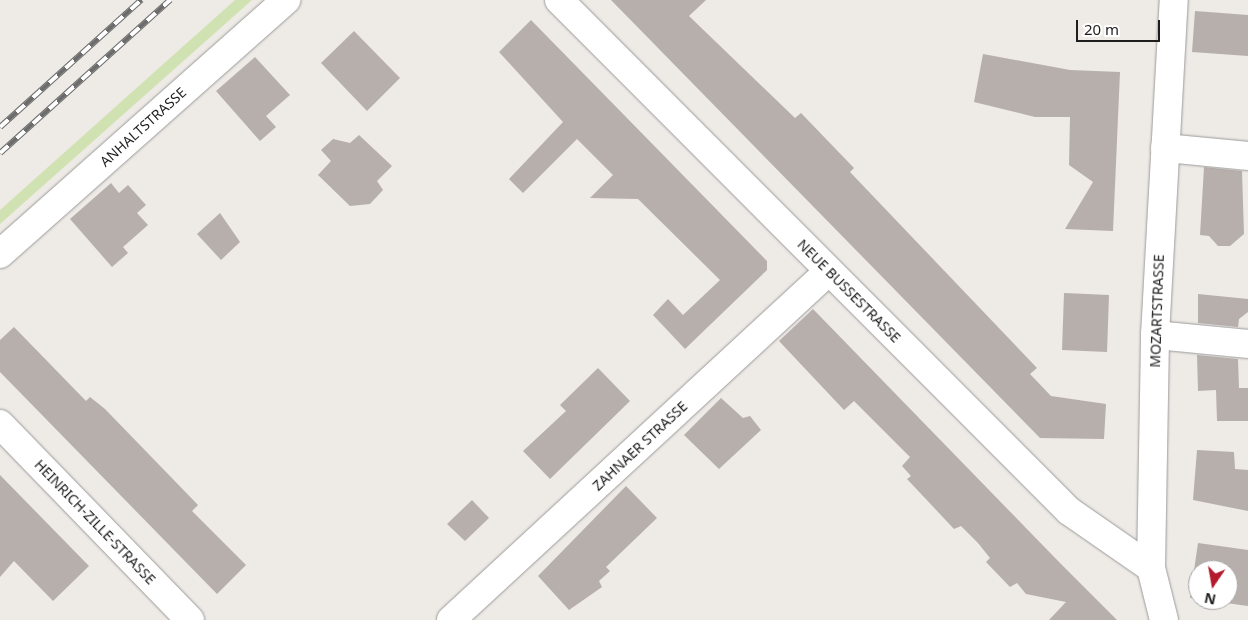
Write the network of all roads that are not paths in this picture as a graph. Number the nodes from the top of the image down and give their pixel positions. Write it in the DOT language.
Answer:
graph roads {
  1 [pos="286,0"];
  2 [pos="559,0"];
  3 [pos="1174,0"];
  4 [pos="1165,148"];
  5 [pos="1248,156"];
  6 [pos="0,254"];
  7 [pos="829,272"];
  8 [pos="1155,335"];
  9 [pos="1248,344"];
  10 [pos="0,424"];
  11 [pos="1151,568"];
  12 [pos="190,620"];
  13 [pos="451,620"];
  14 [pos="1164,620"];
  1 -- 6 [label="street, ANHALTSTRASSE"];
  2 -- 7 [label="street, NEUE BUSSESTRASSE"];
  3 -- 4 [label="street, MOZARTSTRASSE"];
  4 -- 5 [label="street"];
  4 -- 8 [label="street, MOZARTSTRASSE"];
  7 -- 11 [label="street, NEUE BUSSESTRASSE"];
  7 -- 13 [label="street, ZAHNAER STRASSE"];
  8 -- 9 [label="street"];
  8 -- 11 [label="street, MOZARTSTRASSE"];
  10 -- 12 [label="street, HEINRICH-ZILLE-STRASSE"];
  11 -- 14 [label="street, MOZARTSTRASSE"];
}
